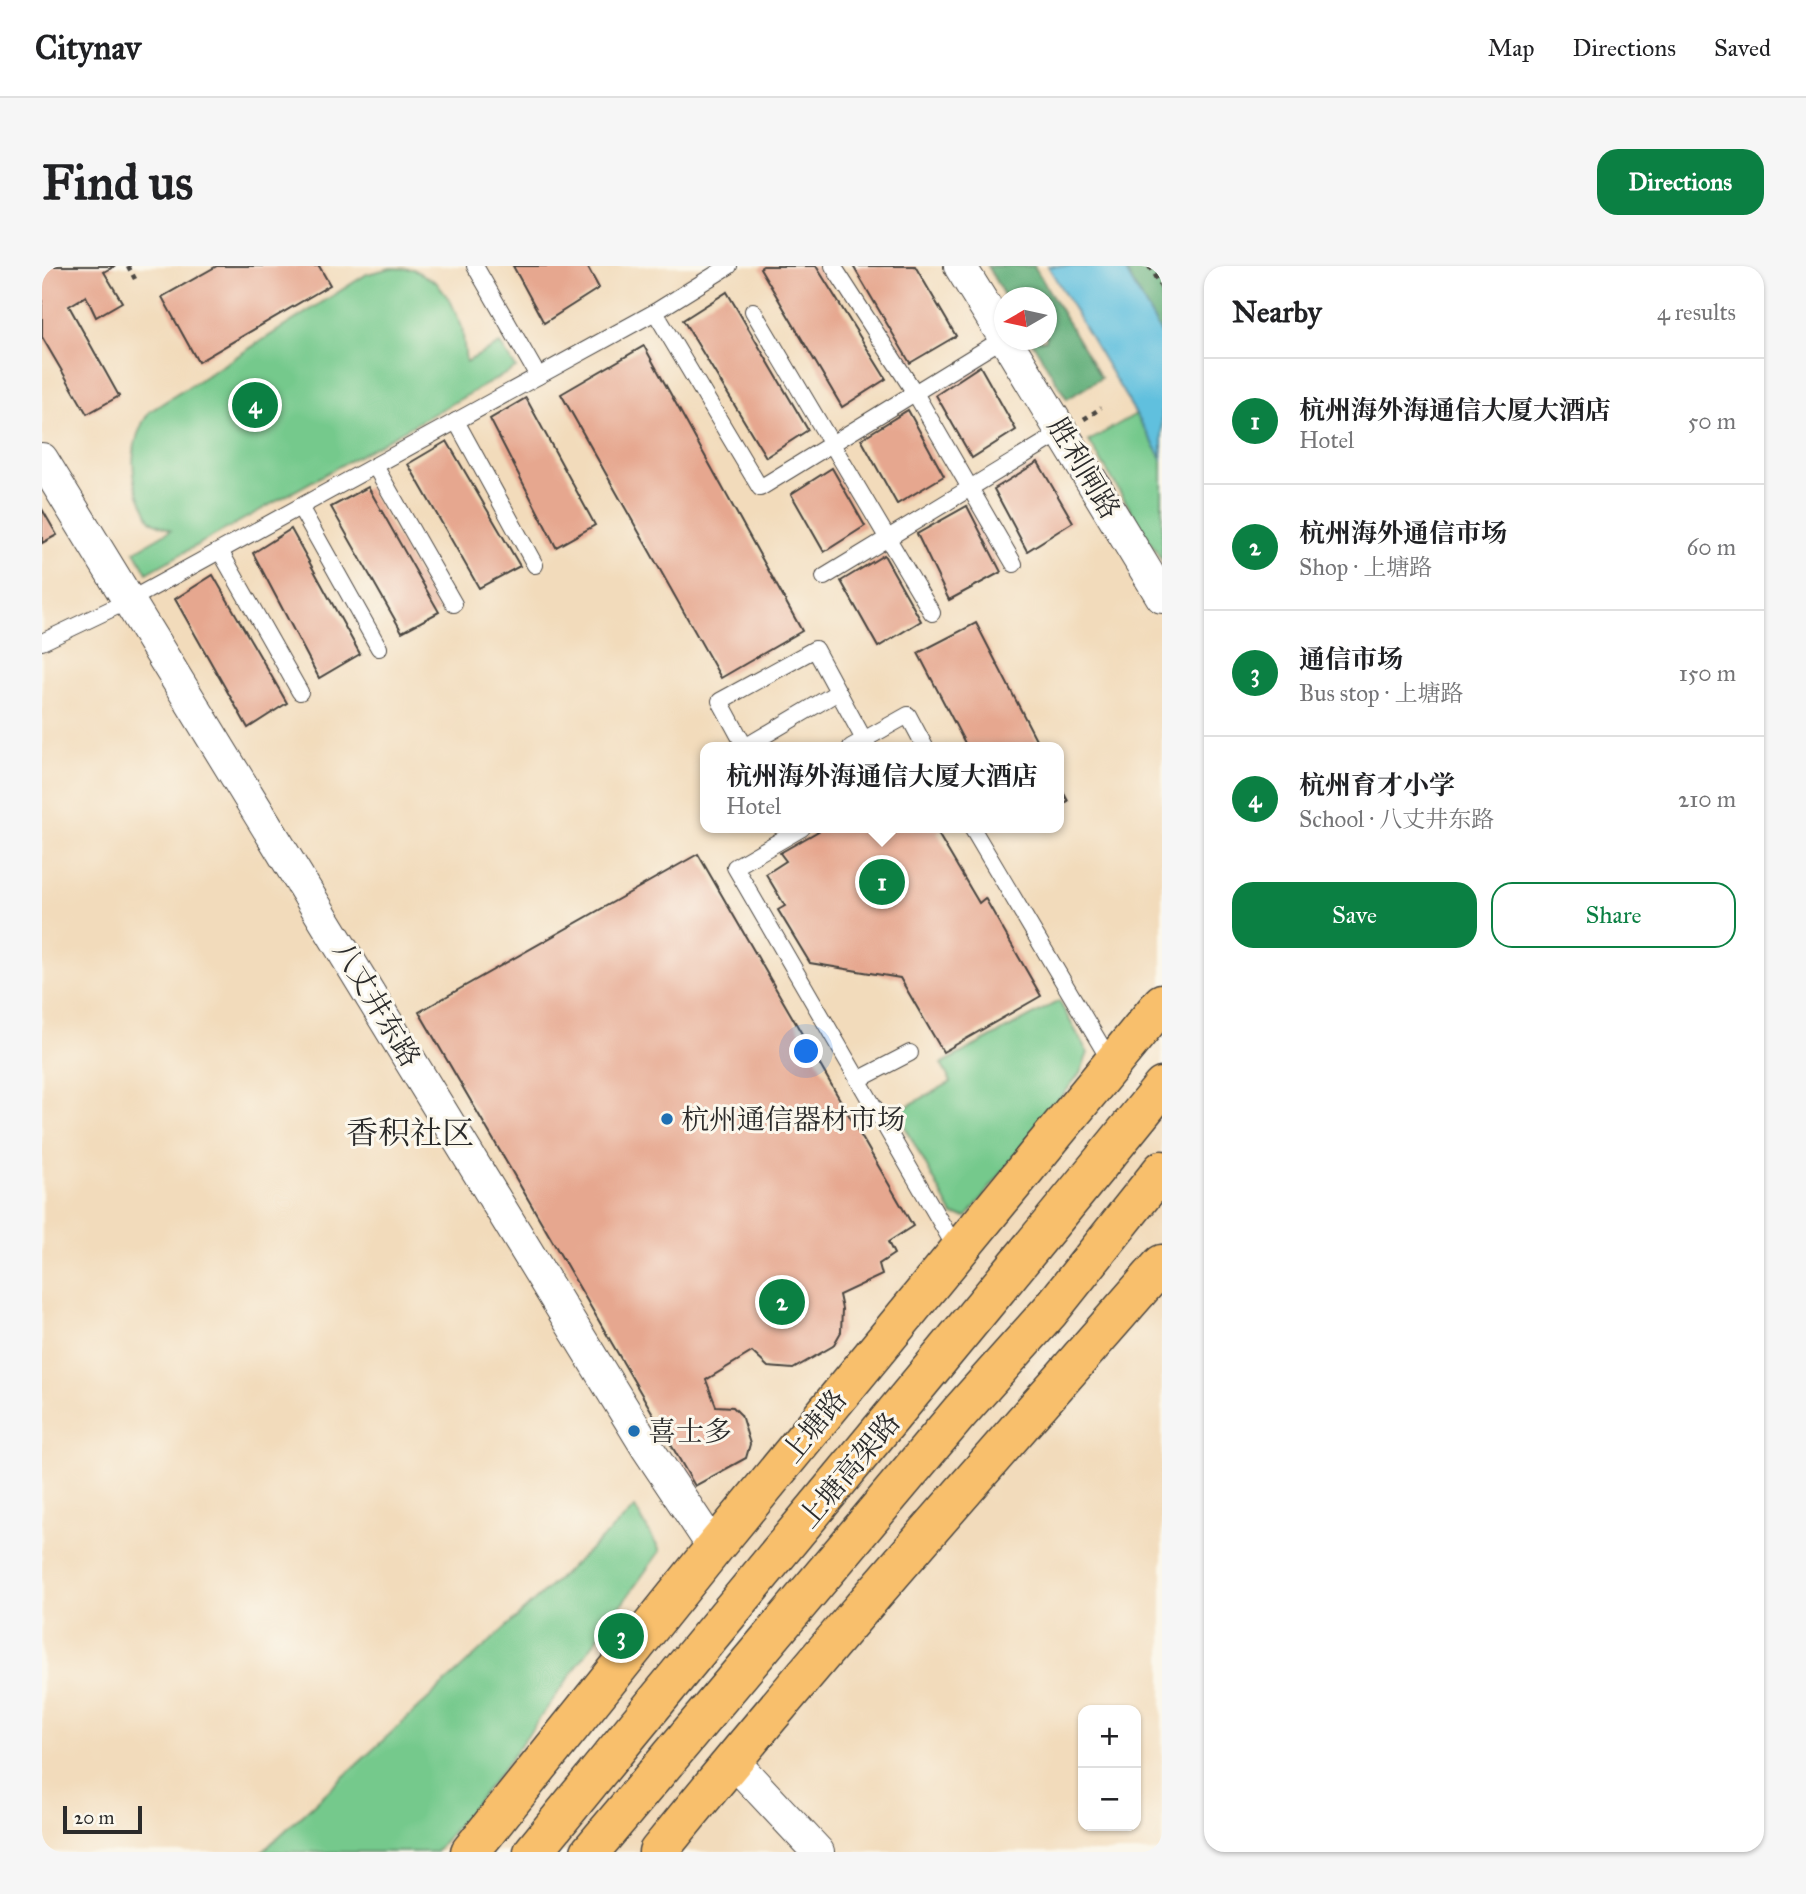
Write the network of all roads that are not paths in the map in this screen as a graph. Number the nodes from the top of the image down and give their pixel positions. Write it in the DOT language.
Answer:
graph roads {
  1 [pos="475,266"];
  2 [pos="729,266"];
  3 [pos="833,266"];
  4 [pos="960,266"];
  5 [pos="753,311"];
  6 [pos="655,312"];
  7 [pos="994,320"];
  8 [pos="994,345"];
  9 [pos="1012,350"];
  10 [pos="538,376"];
  11 [pos="915,393"];
  12 [pos="456,421"];
  13 [pos="1062,432"];
  14 [pos="833,443"];
  15 [pos="42,459"];
  16 [pos="375,466"];
  17 [pos="969,487"];
  18 [pos="300,507"];
  19 [pos="888,537"];
  20 [pos="220,551"];
  21 [pos="1014,564"];
  22 [pos="535,565"];
  23 [pos="824,577"];
  24 [pos="1162,597"];
  25 [pos="130,600"];
  26 [pos="454,604"];
  27 [pos="932,613"];
  28 [pos="42,642"];
  29 [pos="379,648"];
  30 [pos="300,692"];
  31 [pos="838,692"];
  32 [pos="742,742"];
  33 [pos="753,742"];
  34 [pos="860,742"];
  35 [pos="866,742"];
  36 [pos="922,742"];
  37 [pos="788,833"];
  38 [pos="975,833"];
  39 [pos="1162,1003"];
  40 [pos="910,1053"];
  41 [pos="1162,1056"];
  42 [pos="1112,1064"];
  43 [pos="858,1080"];
  44 [pos="1162,1087"];
  45 [pos="1162,1170"];
  46 [pos="1162,1204"];
  47 [pos="1032,1248"];
  48 [pos="958,1252"];
  49 [pos="1162,1264"];
  50 [pos="1050,1311"];
  51 [pos="714,1548"];
  52 [pos="732,1760"];
  53 [pos="470,1852"];
  54 [pos="533,1852"];
  55 [pos="590,1852"];
  56 [pos="658,1852"];
  57 [pos="818,1852"];
  1 -- 10 [label="lane"];
  2 -- 6 [label="lane"];
  3 -- 11 [label="lane"];
  4 -- 7 [label="street, 胜利闸路"];
  5 -- 14 [label="lane"];
  6 -- 10 [label="lane"];
  6 -- 14 [label="lane"];
  8 -- 11 [label="lane"];
  9 -- 13 [label="street, 胜利闸路"];
  10 -- 12 [label="lane"];
  11 -- 14 [label="lane"];
  11 -- 17 [label="lane"];
  12 -- 16 [label="lane"];
  12 -- 22 [label="lane"];
  13 -- 17 [label="lane"];
  13 -- 24 [label="street, 胜利闸路"];
  14 -- 19 [label="lane"];
  15 -- 25 [label="street, 八丈井东路"];
  16 -- 18 [label="lane"];
  16 -- 26 [label="lane"];
  17 -- 19 [label="lane"];
  17 -- 21 [label="lane"];
  18 -- 20 [label="lane"];
  18 -- 29 [label="lane"];
  19 -- 23 [label="lane"];
  19 -- 27 [label="lane"];
  20 -- 25 [label="lane"];
  20 -- 30 [label="lane"];
  25 -- 28 [label="lane"];
  25 -- 51 [label="street, 八丈井东路"];
  31 -- 32 [label="lane"];
  31 -- 33 [label="lane"];
  31 -- 34 [label="lane"];
  35 -- 36 [label="lane"];
  37 -- 43 [label="lane"];
  38 -- 42 [label="lane"];
  39 -- 42 [label="main road, 上塘路"];
  40 -- 43 [label="lane"];
  41 -- 47 [label="main road"];
  42 -- 48 [label="main road, 上塘路"];
  43 -- 48 [label="lane"];
  44 -- 47 [label="main road, 上塘高架路"];
  45 -- 50 [label="main road, 上塘高架路"];
  46 -- 50 [label="main road"];
  47 -- 54 [label="main road, 上塘高架路"];
  48 -- 51 [label="main road, 上塘路"];
  49 -- 52 [label="main road"];
  50 -- 55 [label="main road, 上塘高架路"];
  51 -- 53 [label="main road, 上塘路"];
  52 -- 56 [label="main road"];
  52 -- 57 [label="street"];
}
